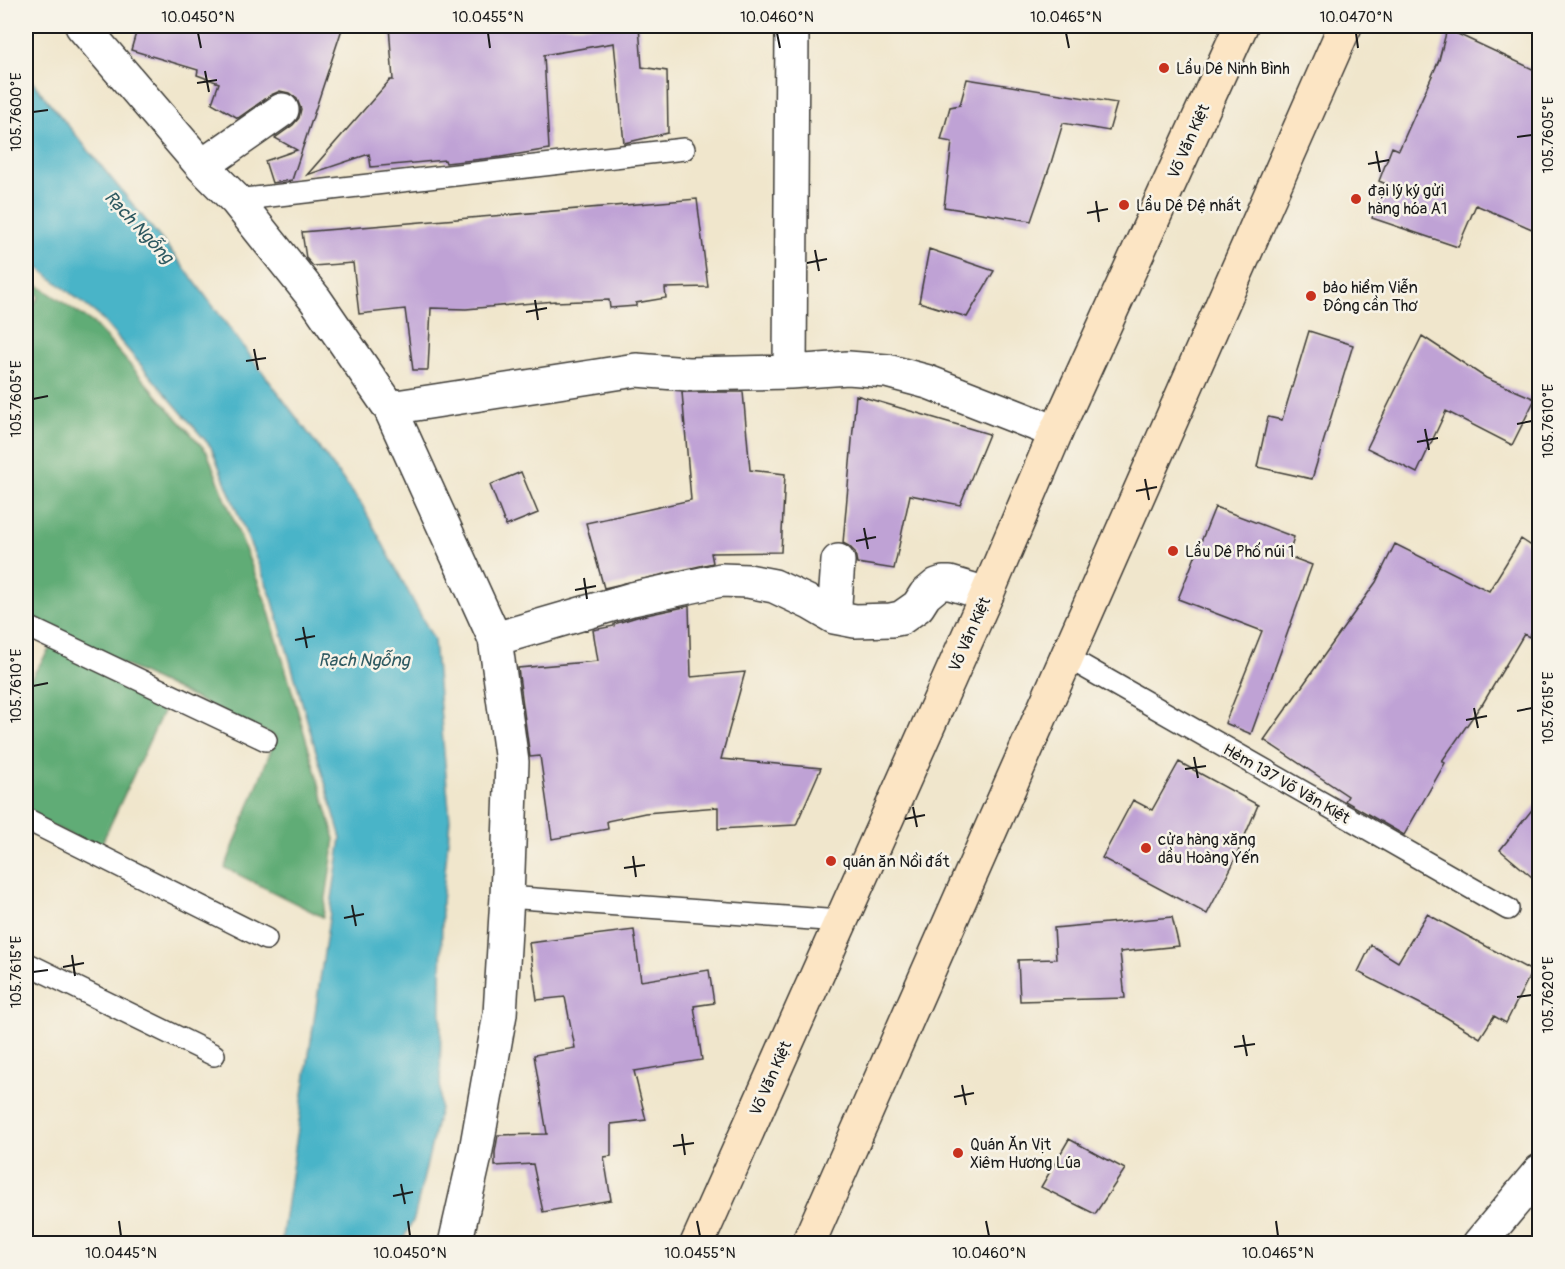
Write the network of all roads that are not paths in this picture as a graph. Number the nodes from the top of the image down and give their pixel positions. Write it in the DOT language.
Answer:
graph roads {
  1 [pos="82,26"];
  2 [pos="792,26"];
  3 [pos="1241,26"];
  4 [pos="1346,26"];
  5 [pos="282,110"];
  6 [pos="684,149"];
  7 [pos="202,166"];
  8 [pos="236,200"];
  9 [pos="790,372"];
  10 [pos="390,408"];
  11 [pos="1056,432"];
  12 [pos="838,561"];
  13 [pos="987,594"];
  14 [pos="834,617"];
  15 [pos="26,626"];
  16 [pos="495,639"];
  17 [pos="1067,657"];
  18 [pos="266,740"];
  19 [pos="26,819"];
  20 [pos="507,897"];
  21 [pos="1508,909"];
  22 [pos="840,921"];
  23 [pos="266,939"];
  24 [pos="26,963"];
  25 [pos="214,1055"];
  26 [pos="1539,1171"];
  27 [pos="454,1244"];
  28 [pos="697,1244"];
  29 [pos="808,1244"];
  30 [pos="1479,1244"];
  1 -- 7 [label="street"];
  2 -- 9 [label="street"];
  3 -- 11 [label="main road, Võ Văn Kiệt"];
  4 -- 17 [label="main road"];
  5 -- 7 [label="street"];
  6 -- 8 [label="lane"];
  7 -- 8 [label="street"];
  8 -- 10 [label="street"];
  9 -- 10 [label="street"];
  9 -- 11 [label="street"];
  10 -- 16 [label="street"];
  11 -- 13 [label="main road, Võ Văn Kiệt"];
  12 -- 14 [label="street"];
  13 -- 14 [label="street"];
  13 -- 22 [label="main road, Võ Văn Kiệt"];
  14 -- 16 [label="street"];
  15 -- 18 [label="lane"];
  16 -- 20 [label="street"];
  17 -- 21 [label="lane, Hẻm 137 Võ Văn Kiệt"];
  17 -- 29 [label="main road"];
  19 -- 23 [label="lane"];
  20 -- 22 [label="lane"];
  20 -- 27 [label="street"];
  22 -- 28 [label="main road, Võ Văn Kiệt"];
  24 -- 25 [label="lane"];
  26 -- 30 [label="street"];
}
